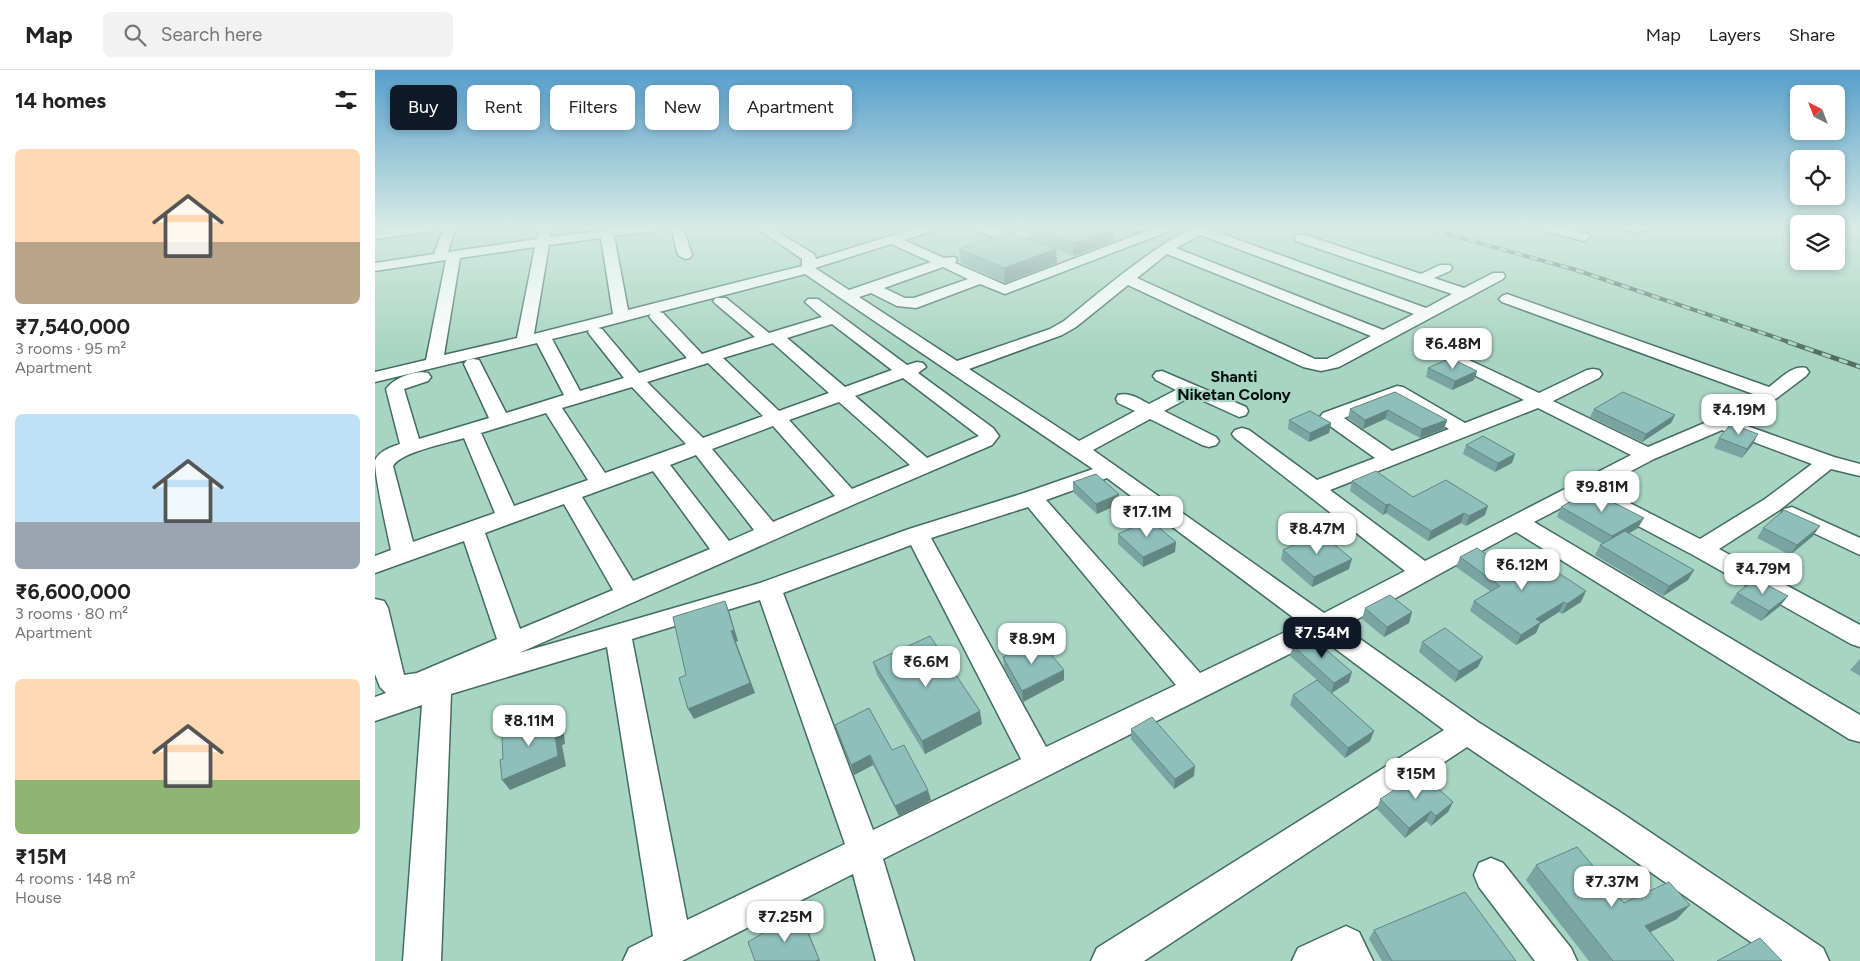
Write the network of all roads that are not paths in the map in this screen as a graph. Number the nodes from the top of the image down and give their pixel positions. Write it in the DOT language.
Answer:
graph roads {
  1 [pos="445,269"];
  2 [pos="542,269"];
  3 [pos="613,269"];
  4 [pos="802,269"];
  5 [pos="810,269"];
  6 [pos="924,269"];
  7 [pos="957,269"];
  8 [pos="1060,269"];
  9 [pos="1142,269"];
  10 [pos="1214,269"];
  11 [pos="1304,269"];
  12 [pos="1389,269"];
  13 [pos="1444,269"];
  14 [pos="1498,276"];
  15 [pos="980,279"];
  16 [pos="1421,279"];
  17 [pos="1128,280"];
  18 [pos="871,287"];
  19 [pos="1463,293"];
  20 [pos="847,296"];
  21 [pos="1507,299"];
  22 [pos="721,300"];
  23 [pos="813,302"];
  24 [pos="689,307"];
  25 [pos="1425,313"];
  26 [pos="657,316"];
  27 [pos="621,317"];
  28 [pos="834,318"];
  29 [pos="596,332"];
  30 [pos="1384,336"];
  31 [pos="771,337"];
  32 [pos="538,341"];
  33 [pos="1452,357"];
  34 [pos="704,358"];
  35 [pos="434,363"];
  36 [pos="948,363"];
  37 [pos="473,364"];
  38 [pos="907,371"];
  39 [pos="1800,372"];
  40 [pos="1593,374"];
  41 [pos="1162,376"];
  42 [pos="375,377"];
  43 [pos="635,380"];
  44 [pos="1193,391"];
  45 [pos="844,394"];
  46 [pos="1771,394"];
  47 [pos="575,398"];
  48 [pos="1125,399"];
  49 [pos="1538,401"];
  50 [pos="551,405"];
  51 [pos="1151,411"];
  52 [pos="1239,411"];
  53 [pos="777,419"];
  54 [pos="501,420"];
  55 [pos="1721,423"];
  56 [pos="471,429"];
  57 [pos="1464,430"];
  58 [pos="1242,434"];
  59 [pos="1209,441"];
  60 [pos="699,446"];
  61 [pos="411,447"];
  62 [pos="1078,450"];
  63 [pos="1647,456"];
  64 [pos="1391,460"];
  65 [pos="657,462"];
  66 [pos="1827,462"];
  67 [pos="925,466"];
  68 [pos="1109,470"];
  69 [pos="1860,470"];
  70 [pos="600,482"];
  71 [pos="1582,487"];
  72 [pos="1314,489"];
  73 [pos="569,493"];
  74 [pos="849,498"];
  75 [pos="1032,498"];
  76 [pos="1773,504"];
  77 [pos="507,516"];
  78 [pos="1517,522"];
  79 [pos="472,529"];
  80 [pos="769,533"];
  81 [pos="917,534"];
  82 [pos="1860,547"];
  83 [pos="1701,549"];
  84 [pos="725,552"];
  85 [pos="404,553"];
  86 [pos="375,565"];
  87 [pos="1423,572"];
  88 [pos="769,589"];
  89 [pos="628,594"];
  90 [pos="375,608"];
  91 [pos="1324,625"];
  92 [pos="618,633"];
  93 [pos="1860,637"];
  94 [pos="512,644"];
  95 [pos="437,688"];
  96 [pos="1196,688"];
  97 [pos="375,708"];
  98 [pos="1467,730"];
  99 [pos="1860,730"];
  100 [pos="1040,765"];
  101 [pos="864,851"];
  102 [pos="1491,875"];
  103 [pos="673,946"];
  104 [pos="422,961"];
  105 [pos="642,961"];
  106 [pos="895,961"];
  107 [pos="1110,961"];
  108 [pos="1311,961"];
  109 [pos="1354,961"];
  110 [pos="1558,961"];
  111 [pos="1810,961"];
  1 -- 35 [label="street"];
  2 -- 32 [label="street"];
  3 -- 27 [label="street"];
  4 -- 27 [label="street"];
  5 -- 20 [label="street"];
  6 -- 18 [label="street"];
  7 -- 15 [label="street"];
  8 -- 15 [label="street"];
  9 -- 17 [label="street"];
  10 -- 30 [label="street"];
  11 -- 25 [label="street"];
  12 -- 16 [label="street"];
  13 -- 16 [label="street"];
  14 -- 19 [label="street"];
  15 -- 18 [label="street"];
  16 -- 19 [label="street"];
  17 -- 30 [label="street"];
  17 -- 36 [label="street"];
  18 -- 20 [label="street"];
  19 -- 25 [label="street"];
  20 -- 36 [label="street"];
  21 -- 46 [label="street"];
  22 -- 31 [label="street"];
  23 -- 28 [label="street"];
  24 -- 26 [label="street"];
  25 -- 30 [label="street"];
  26 -- 29 [label="street"];
  26 -- 34 [label="street"];
  27 -- 32 [label="street"];
  28 -- 31 [label="street"];
  28 -- 38 [label="street"];
  29 -- 32 [label="street"];
  29 -- 43 [label="street"];
  31 -- 34 [label="street"];
  31 -- 45 [label="street"];
  32 -- 35 [label="street"];
  32 -- 37 [label="street"];
  32 -- 47 [label="street"];
  33 -- 49 [label="street"];
  34 -- 43 [label="street"];
  34 -- 53 [label="street"];
  35 -- 42 [label="street"];
  36 -- 38 [label="street"];
  36 -- 62 [label="street"];
  37 -- 54 [label="street"];
  37 -- 61 [label="street"];
  38 -- 45 [label="street"];
  38 -- 67 [label="street"];
  39 -- 46 [label="street"];
  40 -- 49 [label="street"];
  41 -- 44 [label="street"];
  43 -- 47 [label="street"];
  43 -- 60 [label="street"];
  44 -- 51 [label="street"];
  44 -- 52 [label="street"];
  45 -- 53 [label="street"];
  45 -- 67 [label="street"];
  46 -- 55 [label="street"];
  47 -- 50 [label="street"];
  48 -- 51 [label="street"];
  49 -- 57 [label="street"];
  49 -- 63 [label="street"];
  50 -- 54 [label="street"];
  50 -- 70 [label="street"];
  51 -- 59 [label="street"];
  51 -- 62 [label="street"];
  53 -- 60 [label="street"];
  53 -- 74 [label="street"];
  54 -- 56 [label="street"];
  55 -- 63 [label="street"];
  55 -- 66 [label="street"];
  56 -- 61 [label="street"];
  56 -- 77 [label="street"];
  57 -- 64 [label="street"];
  57 -- 64 [label="street"];
  58 -- 72 [label="street"];
  60 -- 65 [label="street"];
  60 -- 80 [label="street"];
  61 -- 85 [label="street"];
  62 -- 68 [label="street"];
  63 -- 71 [label="street"];
  64 -- 72 [label="street"];
  65 -- 70 [label="street"];
  65 -- 84 [label="street"];
  66 -- 69 [label="street"];
  66 -- 76 [label="street"];
  67 -- 74 [label="street"];
  68 -- 75 [label="street"];
  68 -- 91 [label="street"];
  70 -- 73 [label="street"];
  71 -- 78 [label="street"];
  71 -- 83 [label="street"];
  72 -- 87 [label="street"];
  73 -- 77 [label="street"];
  73 -- 89 [label="street"];
  74 -- 80 [label="street"];
  75 -- 81 [label="street"];
  75 -- 96 [label="street"];
  76 -- 82 [label="street"];
  76 -- 83 [label="street"];
  77 -- 79 [label="street"];
  78 -- 87 [label="street"];
  78 -- 99 [label="street"];
  79 -- 85 [label="street"];
  79 -- 94 [label="street"];
  80 -- 84 [label="street"];
  81 -- 88 [label="street"];
  81 -- 100 [label="street"];
  83 -- 93 [label="street"];
  84 -- 89 [label="street"];
  85 -- 86 [label="street"];
  87 -- 91 [label="street"];
  88 -- 92 [label="street"];
  88 -- 101 [label="street"];
  89 -- 94 [label="street"];
  90 -- 94 [label="street"];
  91 -- 96 [label="street"];
  91 -- 98 [label="street"];
  92 -- 95 [label="street"];
  92 -- 103 [label="street"];
  95 -- 97 [label="street"];
  95 -- 104 [label="street"];
  96 -- 100 [label="street"];
  98 -- 107 [label="street"];
  98 -- 111 [label="street"];
  100 -- 101 [label="street"];
  101 -- 103 [label="street"];
  101 -- 106 [label="street"];
  102 -- 110 [label="street"];
  103 -- 105 [label="street"];
  108 -- 109 [label="street"];
}
